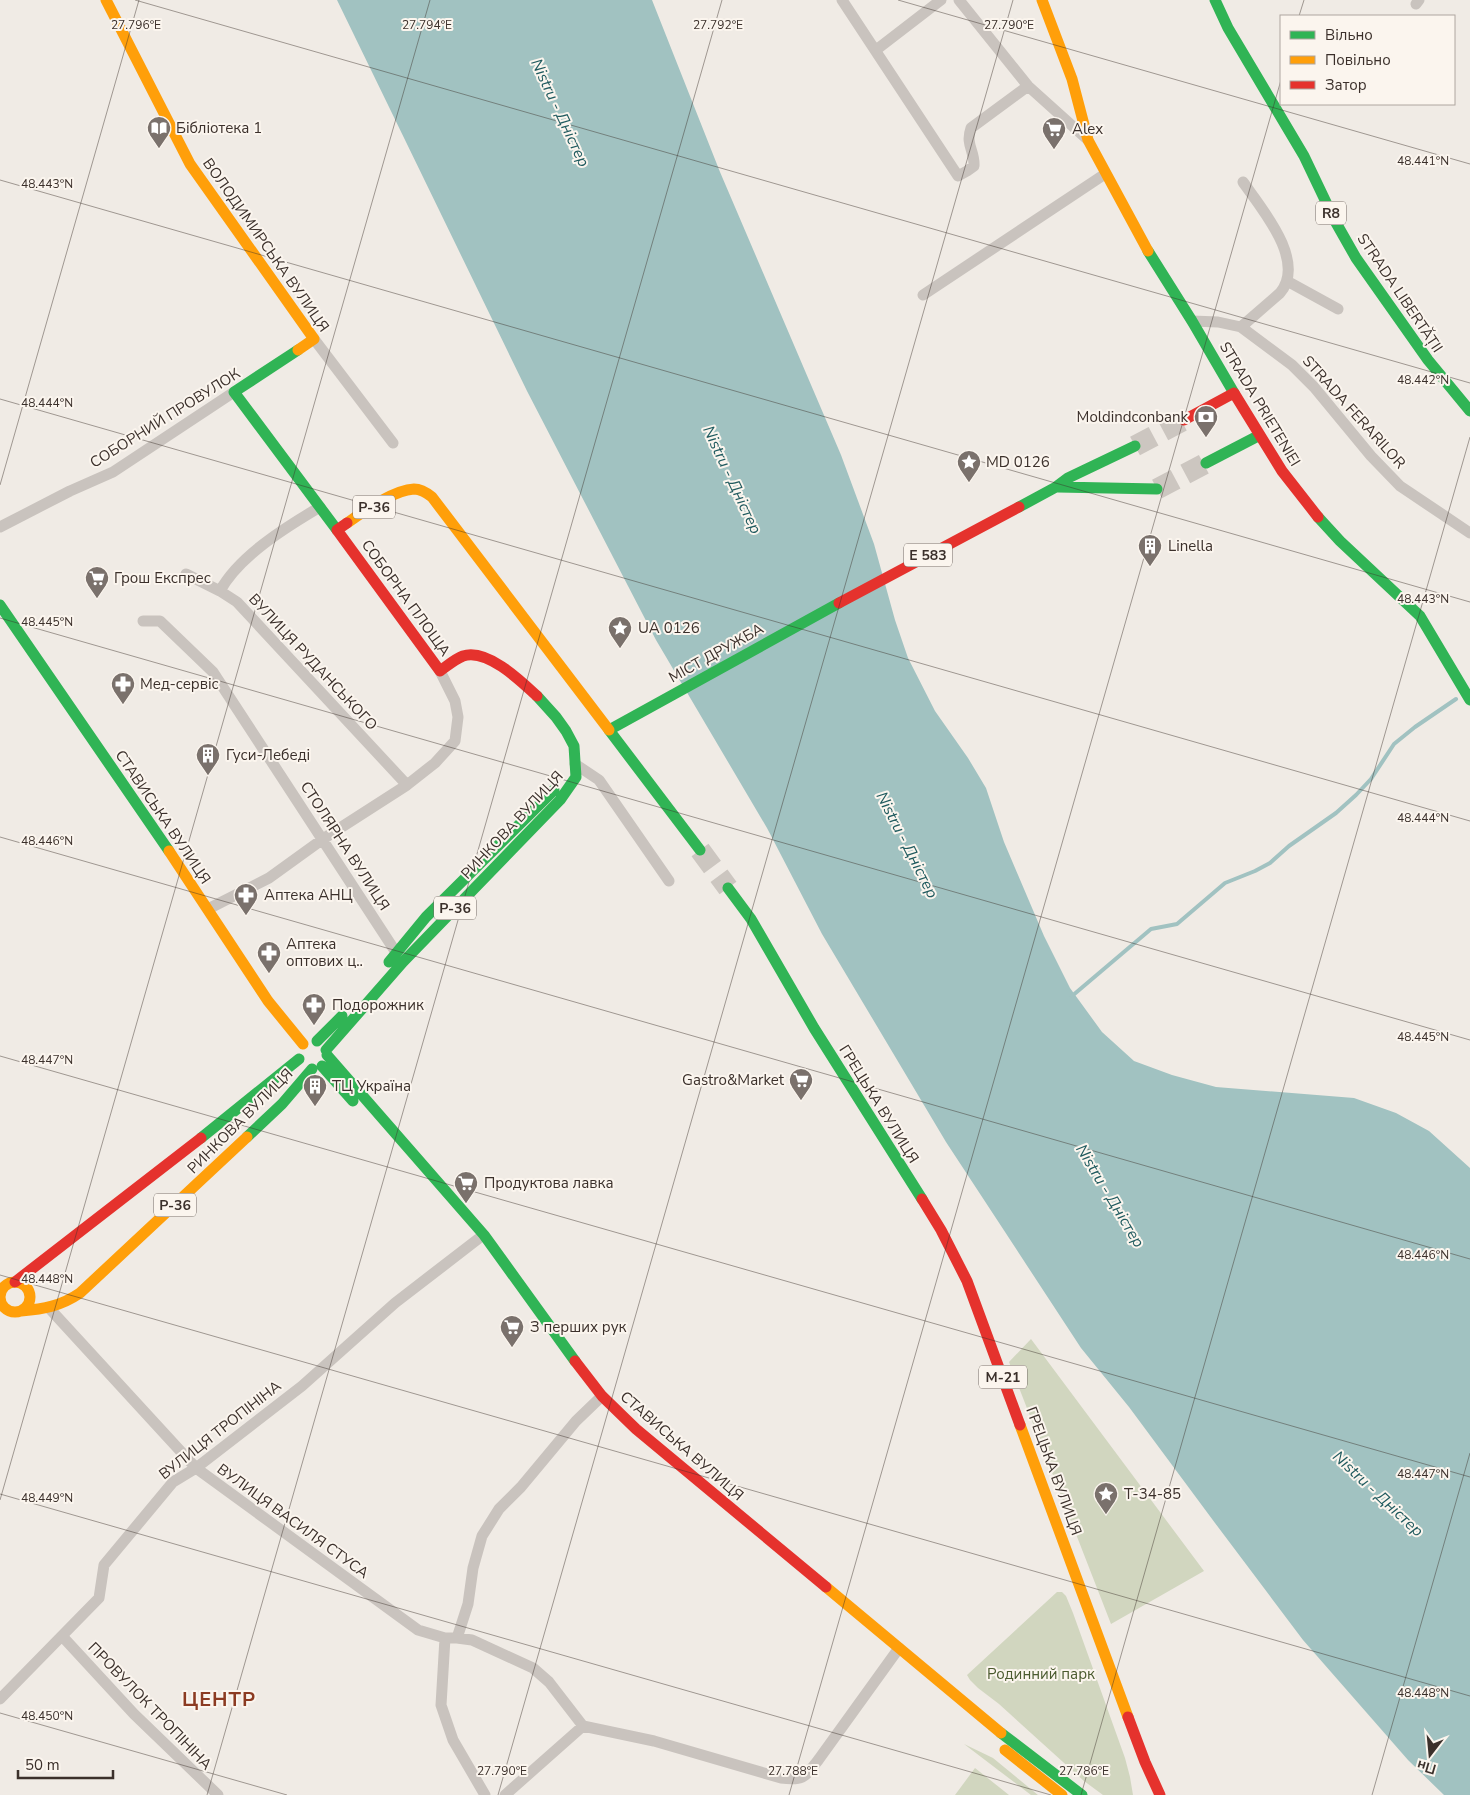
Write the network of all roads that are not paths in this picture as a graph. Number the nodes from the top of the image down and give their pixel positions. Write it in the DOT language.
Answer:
graph roads {
  1 [pos="106,0"];
  2 [pos="842,0"];
  3 [pos="941,0"];
  4 [pos="959,0"];
  5 [pos="1042,0"];
  6 [pos="1215,0"];
  7 [pos="876,50"];
  8 [pos="1028,86"];
  9 [pos="1088,140"];
  10 [pos="1105,174"];
  11 [pos="1242,182"];
  12 [pos="1287,281"];
  13 [pos="923,295"];
  14 [pos="1338,309"];
  15 [pos="1192,321"];
  16 [pos="1240,327"];
  17 [pos="314,339"];
  18 [pos="234,392"];
  19 [pos="1234,393"];
  20 [pos="1470,411"];
  21 [pos="1184,420"];
  22 [pos="1258,436"];
  23 [pos="393,443"];
  24 [pos="1135,446"];
  25 [pos="1206,463"];
  26 [pos="1056,487"];
  27 [pos="1157,489"];
  28 [pos="320,507"];
  29 [pos="0,527"];
  30 [pos="338,530"];
  31 [pos="1470,533"];
  32 [pos="186,574"];
  33 [pos="220,591"];
  34 [pos="0,605"];
  35 [pos="142,621"];
  36 [pos="440,671"];
  37 [pos="1470,700"];
  38 [pos="609,730"];
  39 [pos="575,764"];
  40 [pos="407,784"];
  41 [pos="323,839"];
  42 [pos="700,850"];
  43 [pos="669,881"];
  44 [pos="728,888"];
  45 [pos="208,909"];
  46 [pos="400,957"];
  47 [pos="317,1041"];
  48 [pos="302,1044"];
  49 [pos="299,1059"];
  50 [pos="322,1060"];
  51 [pos="478,1239"];
  52 [pos="15,1282"];
  53 [pos="1,1306"];
  54 [pos="50,1309"];
  55 [pos="21,1311"];
  56 [pos="599,1399"];
  57 [pos="196,1468"];
  58 [pos="62,1636"];
  59 [pos="444,1638"];
  60 [pos="457,1638"];
  61 [pos="896,1652"];
  62 [pos="0,1699"];
  63 [pos="583,1726"];
  64 [pos="1145,1762"];
  65 [pos="1143,1787"];
  66 [pos="218,1795"];
  67 [pos="485,1795"];
  68 [pos="505,1795"];
  69 [pos="1062,1795"];
  70 [pos="1082,1795"];
  71 [pos="1160,1795"];
  1 -- 17 [label="main road, ВОЛОДИМИРСЬКА ВУЛИЦЯ"];
  2 -- 7 [label="street"];
  3 -- 7 [label="street"];
  4 -- 8 [label="street, STRADA PRIETENIEI"];
  5 -- 9 [label="main road"];
  6 -- 20 [label="main road, STRADA LIBERTĂȚII / R8"];
  7 -- 8 [label="street"];
  8 -- 9 [label="street, STRADA PRIETENIEI"];
  9 -- 10 [label="main road, STRADA PRIETENIEI"];
  10 -- 13 [label="street"];
  10 -- 15 [label="main road, STRADA PRIETENIEI"];
  11 -- 12 [label="street"];
  12 -- 14 [label="street"];
  12 -- 16 [label="street"];
  15 -- 16 [label="street, STRADA FERARILOR"];
  15 -- 19 [label="main road, STRADA PRIETENIEI"];
  16 -- 31 [label="street, STRADA FERARILOR"];
  17 -- 18 [label="main road, СОБОРНИЙ ПРОВУЛОК"];
  17 -- 23 [label="street, ВОЛОДИМИРСЬКА ВУЛИЦЯ"];
  18 -- 28 [label="main road, СОБОРНА ПЛОЩА"];
  18 -- 29 [label="street, СОБОРНИЙ ПРОВУЛОК"];
  19 -- 21 [label="main road"];
  19 -- 22 [label="main road, STRADA PRIETENIEI"];
  22 -- 25 [label="main road"];
  22 -- 37 [label="main road, STRADA PRIETENIEI"];
  24 -- 26 [label="main road, E 583"];
  26 -- 27 [label="main road, E 583"];
  26 -- 38 [label="main road, МІСТ ДРУЖБА / E 583"];
  28 -- 30 [label="main road, СОБОРНА ПЛОЩА"];
  28 -- 33 [label="street"];
  30 -- 36 [label="main road, СОБОРНА ПЛОЩА / Р-36"];
  30 -- 38 [label="main road, Р-36"];
  32 -- 33 [label="street, ВУЛИЦЯ РУДАНСЬКОГО"];
  33 -- 40 [label="street, ВУЛИЦЯ РУДАНСЬКОГО"];
  34 -- 45 [label="main road, СТАВИСЬКА ВУЛИЦЯ"];
  35 -- 41 [label="street, СТОЛЯРНА ВУЛИЦЯ"];
  36 -- 39 [label="main road, СОБОРНА ПЛОЩА / Р-36"];
  36 -- 40 [label="street"];
  38 -- 42 [label="main road"];
  39 -- 43 [label="street"];
  39 -- 46 [label="main road, РИНКОВА ВУЛИЦЯ / Р-36"];
  40 -- 41 [label="street"];
  41 -- 45 [label="street"];
  41 -- 46 [label="street, СТОЛЯРНА ВУЛИЦЯ"];
  44 -- 64 [label="main road, ГРЕЦЬКА ВУЛИЦЯ / М-21"];
  45 -- 48 [label="main road, СТАВИСЬКА ВУЛИЦЯ"];
  46 -- 47 [label="main road, РИНКОВА ВУЛИЦЯ / Р-36"];
  46 -- 50 [label="main road, РИНКОВА ВУЛИЦЯ / Р-36"];
  47 -- 48 [label="main road"];
  47 -- 50 [label="main road"];
  48 -- 49 [label="main road"];
  49 -- 50 [label="main road"];
  49 -- 52 [label="main road, РИНКОВА ВУЛИЦЯ / Р-36"];
  50 -- 51 [label="main road, СТАВИСЬКА ВУЛИЦЯ"];
  50 -- 54 [label="main road, РИНКОВА ВУЛИЦЯ / Р-36"];
  50 -- 56 [label="main road, СТАВИСЬКА ВУЛИЦЯ"];
  51 -- 56 [label="main road, СТАВИСЬКА ВУЛИЦЯ"];
  51 -- 57 [label="street, ВУЛИЦЯ ТРОПІНІНА"];
  52 -- 53 [label="main road, РИНКОВА ВУЛИЦЯ / Р-36"];
  52 -- 55 [label="main road"];
  53 -- 55 [label="main road, РИНКОВА ВУЛИЦЯ / Р-36"];
  54 -- 55 [label="main road, РИНКОВА ВУЛИЦЯ / Р-36"];
  54 -- 57 [label="street, ВУЛИЦЯ ВАСИЛЯ СТУСА"];
  56 -- 60 [label="street"];
  56 -- 61 [label="main road, СТАВИСЬКА ВУЛИЦЯ"];
  57 -- 58 [label="street, ВУЛИЦЯ ТРОПІНІНА"];
  57 -- 59 [label="street, ВУЛИЦЯ ВАСИЛЯ СТУСА"];
  58 -- 62 [label="street, ВУЛИЦЯ ТРОПІНІНА"];
  58 -- 66 [label="street, ПРОВУЛОК ТРОПІНІНА"];
  59 -- 60 [label="street, ВУЛИЦЯ ВАСИЛЯ СТУСА"];
  59 -- 67 [label="street"];
  60 -- 63 [label="street, ВУЛИЦЯ ВАСИЛЯ СТУСА"];
  61 -- 63 [label="street"];
  61 -- 69 [label="main road, СТАВИСЬКА ВУЛИЦЯ"];
  61 -- 70 [label="main road, СТАВИСЬКА ВУЛИЦЯ"];
  63 -- 68 [label="street"];
  64 -- 65 [label="main road, ГРЕЦЬКА ВУЛИЦЯ / М-21"];
  64 -- 71 [label="main road, ГРЕЦЬКА ВУЛИЦЯ / М-21"];
}
